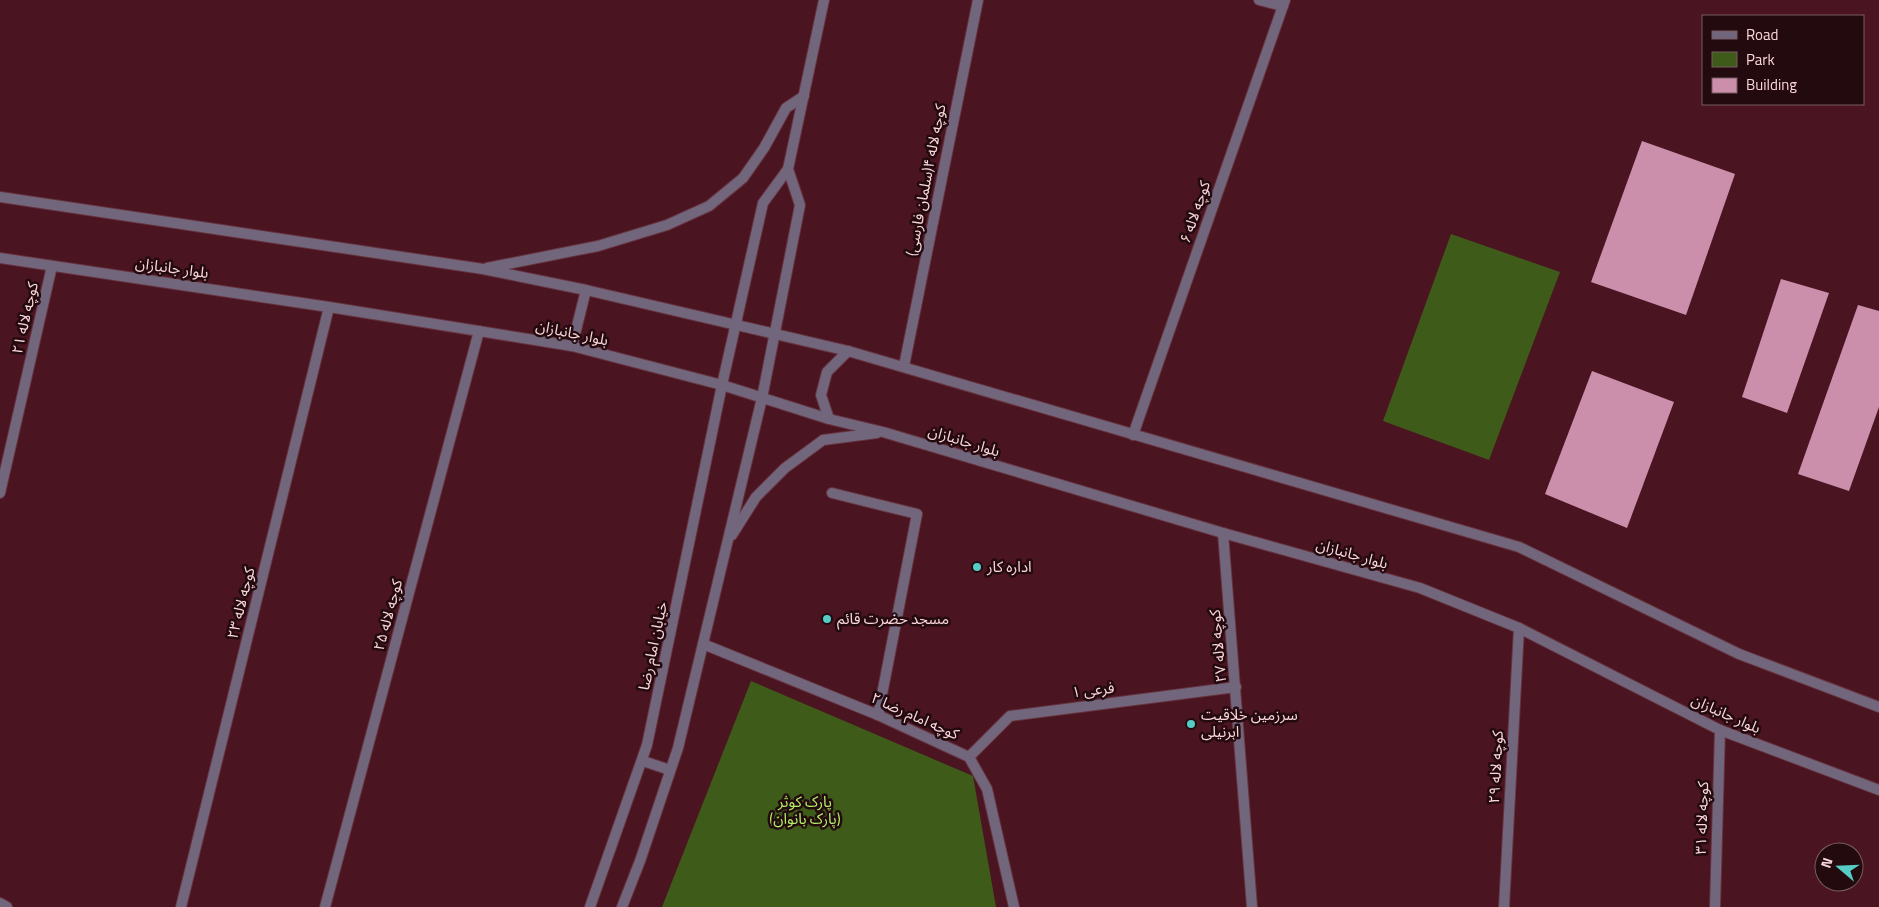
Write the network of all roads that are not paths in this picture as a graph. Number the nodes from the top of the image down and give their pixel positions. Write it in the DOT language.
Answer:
graph roads {
  1 [pos="824,0"];
  2 [pos="978,0"];
  3 [pos="1259,0"];
  4 [pos="1284,3"];
  5 [pos="804,96"];
  6 [pos="788,169"];
  7 [pos="0,197"];
  8 [pos="0,258"];
  9 [pos="52,266"];
  10 [pos="483,268"];
  11 [pos="586,290"];
  12 [pos="330,307"];
  13 [pos="736,325"];
  14 [pos="479,331"];
  15 [pos="774,334"];
  16 [pos="572,346"];
  17 [pos="848,351"];
  18 [pos="904,366"];
  19 [pos="722,385"];
  20 [pos="762,398"];
  21 [pos="829,419"];
  22 [pos="883,432"];
  23 [pos="1133,435"];
  24 [pos="0,493"];
  25 [pos="832,493"];
  26 [pos="1223,533"];
  27 [pos="727,542"];
  28 [pos="1518,628"];
  29 [pos="703,644"];
  30 [pos="1236,687"];
  31 [pos="1879,707"];
  32 [pos="878,714"];
  33 [pos="1720,730"];
  34 [pos="969,757"];
  35 [pos="643,761"];
  36 [pos="670,770"];
  37 [pos="1879,790"];
  38 [pos="0,903"];
  39 [pos="7,907"];
  40 [pos="181,907"];
  41 [pos="325,907"];
  42 [pos="590,907"];
  43 [pos="622,907"];
  44 [pos="1014,907"];
  45 [pos="1252,907"];
  46 [pos="1504,907"];
  47 [pos="1714,907"];
  1 -- 5 [label="street"];
  2 -- 18 [label="street, کوچه لاله ۴(سلمان فارسی)"];
  3 -- 4 [label="street"];
  4 -- 23 [label="street, کوچه لاله ۶"];
  5 -- 6 [label="street"];
  5 -- 10 [label="street"];
  6 -- 13 [label="street, خیابان امام رضا"];
  6 -- 15 [label="street"];
  7 -- 10 [label="street"];
  8 -- 9 [label="street, بلوار جانبازان"];
  9 -- 12 [label="street, بلوار جانبازان"];
  9 -- 24 [label="street, کوچه لاله ۲۱"];
  10 -- 11 [label="street"];
  11 -- 13 [label="street"];
  11 -- 16 [label="street"];
  12 -- 14 [label="street, بلوار جانبازان"];
  12 -- 40 [label="street, کوچه لاله ۲۳"];
  13 -- 15 [label="street"];
  13 -- 19 [label="street, خیابان امام رضا"];
  14 -- 16 [label="street, بلوار جانبازان"];
  14 -- 41 [label="street, کوچه لاله ۲۵"];
  15 -- 17 [label="street"];
  15 -- 20 [label="street"];
  16 -- 19 [label="street, بلوار جانبازان"];
  17 -- 18 [label="street"];
  17 -- 21 [label="street"];
  18 -- 23 [label="street"];
  19 -- 20 [label="street, بلوار جانبازان"];
  19 -- 35 [label="street, خیابان امام رضا"];
  20 -- 21 [label="street, بلوار جانبازان"];
  20 -- 27 [label="street"];
  21 -- 22 [label="street, بلوار جانبازان"];
  22 -- 26 [label="street, بلوار جانبازان"];
  22 -- 27 [label="street"];
  23 -- 31 [label="street"];
  25 -- 32 [label="street"];
  26 -- 28 [label="street, بلوار جانبازان"];
  26 -- 30 [label="street, کوچه لاله ۲۷"];
  27 -- 29 [label="street"];
  28 -- 33 [label="street, بلوار جانبازان"];
  28 -- 46 [label="street, کوچه لاله ۲۹"];
  29 -- 32 [label="street, کوچه امام رضا ۲"];
  29 -- 36 [label="street"];
  30 -- 34 [label="street, فرعی ۱"];
  30 -- 45 [label="street, کوچه لاله ۲۷"];
  32 -- 34 [label="street, کوچه امام رضا ۲"];
  33 -- 37 [label="street, بلوار جانبازان"];
  33 -- 47 [label="street, کوچه لاله ۳۱"];
  34 -- 44 [label="street, کوچه امام رضا ۲"];
  35 -- 36 [label="street"];
  35 -- 42 [label="street, خیابان امام رضا"];
  36 -- 43 [label="street"];
  38 -- 39 [label="street"];
}
